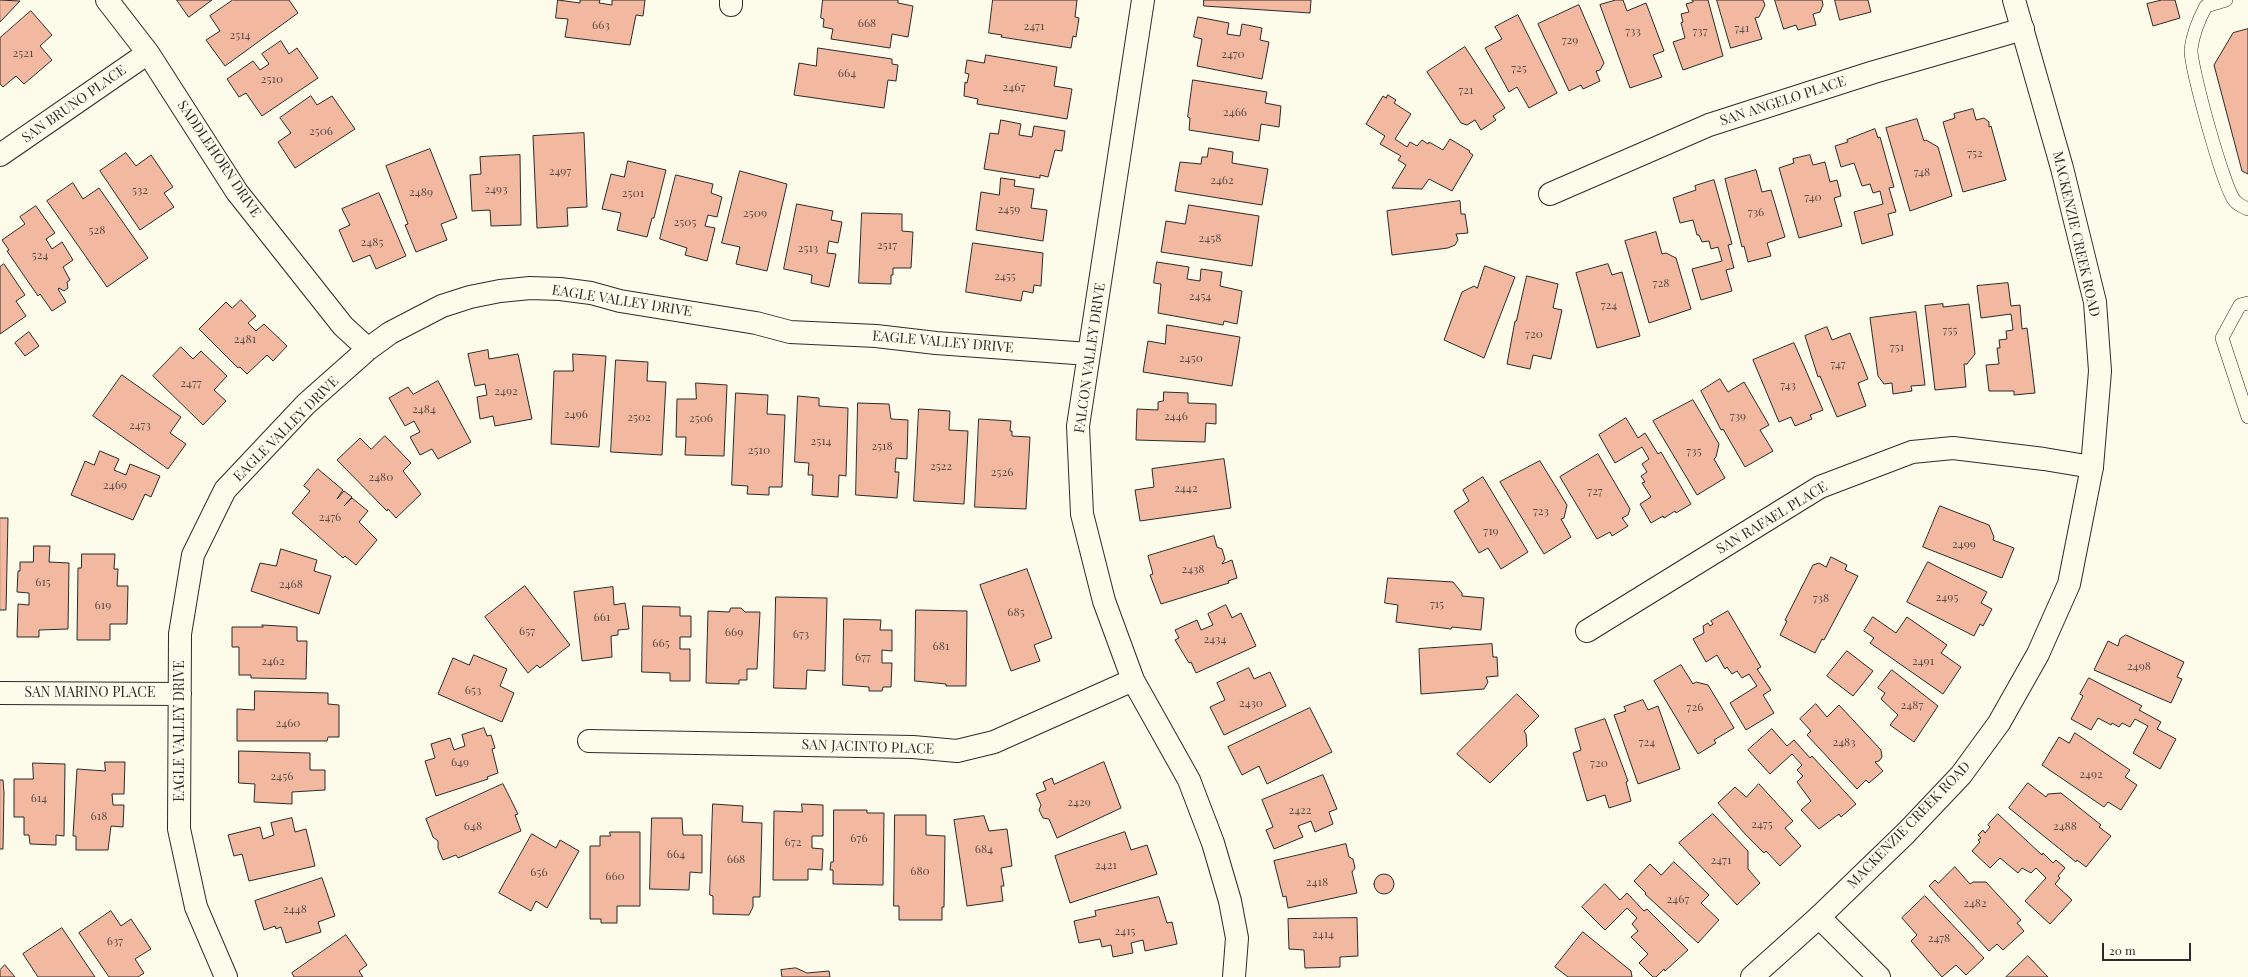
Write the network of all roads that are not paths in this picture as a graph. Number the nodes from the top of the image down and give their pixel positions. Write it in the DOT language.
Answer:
graph roads {
  1 [pos="108,0"];
  2 [pos="1143,0"];
  3 [pos="2014,0"];
  4 [pos="2226,0"];
  5 [pos="2023,29"];
  6 [pos="148,53"];
  7 [pos="0,155"];
  8 [pos="1550,194"];
  9 [pos="2248,209"];
  10 [pos="2248,303"];
  11 [pos="368,350"];
  12 [pos="1089,354"];
  13 [pos="2248,417"];
  14 [pos="2092,467"];
  15 [pos="1587,631"];
  16 [pos="1133,680"];
  17 [pos="0,693"];
  18 [pos="180,694"];
  19 [pos="589,741"];
  20 [pos="1819,917"];
  21 [pos="226,977"];
  22 [pos="1234,977"];
  23 [pos="1752,977"];
  24 [pos="1879,977"];
  1 -- 6 [label="street, SADDLEHORN DRIVE"];
  2 -- 12 [label="street, FALCON VALLEY DRIVE"];
  3 -- 5 [label="street, MACKENZIE CREEK ROAD"];
  4 -- 9 [label="lane"];
  5 -- 8 [label="street, SAN ANGELO PLACE"];
  5 -- 14 [label="street, MACKENZIE CREEK ROAD"];
  6 -- 7 [label="street, SAN BRUNO PLACE"];
  6 -- 11 [label="street, SADDLEHORN DRIVE"];
  10 -- 13 [label="lane"];
  11 -- 12 [label="street, EAGLE VALLEY DRIVE"];
  11 -- 18 [label="street, EAGLE VALLEY DRIVE"];
  12 -- 16 [label="street, FALCON VALLEY DRIVE"];
  14 -- 15 [label="street, SAN RAFAEL PLACE"];
  14 -- 20 [label="street, MACKENZIE CREEK ROAD"];
  16 -- 19 [label="street, SAN JACINTO PLACE"];
  16 -- 22 [label="street, FALCON VALLEY DRIVE"];
  17 -- 18 [label="street, SAN MARINO PLACE"];
  18 -- 21 [label="street, EAGLE VALLEY DRIVE"];
  20 -- 23 [label="street, MACKENZIE CREEK ROAD"];
  20 -- 24 [label="street"];
}
